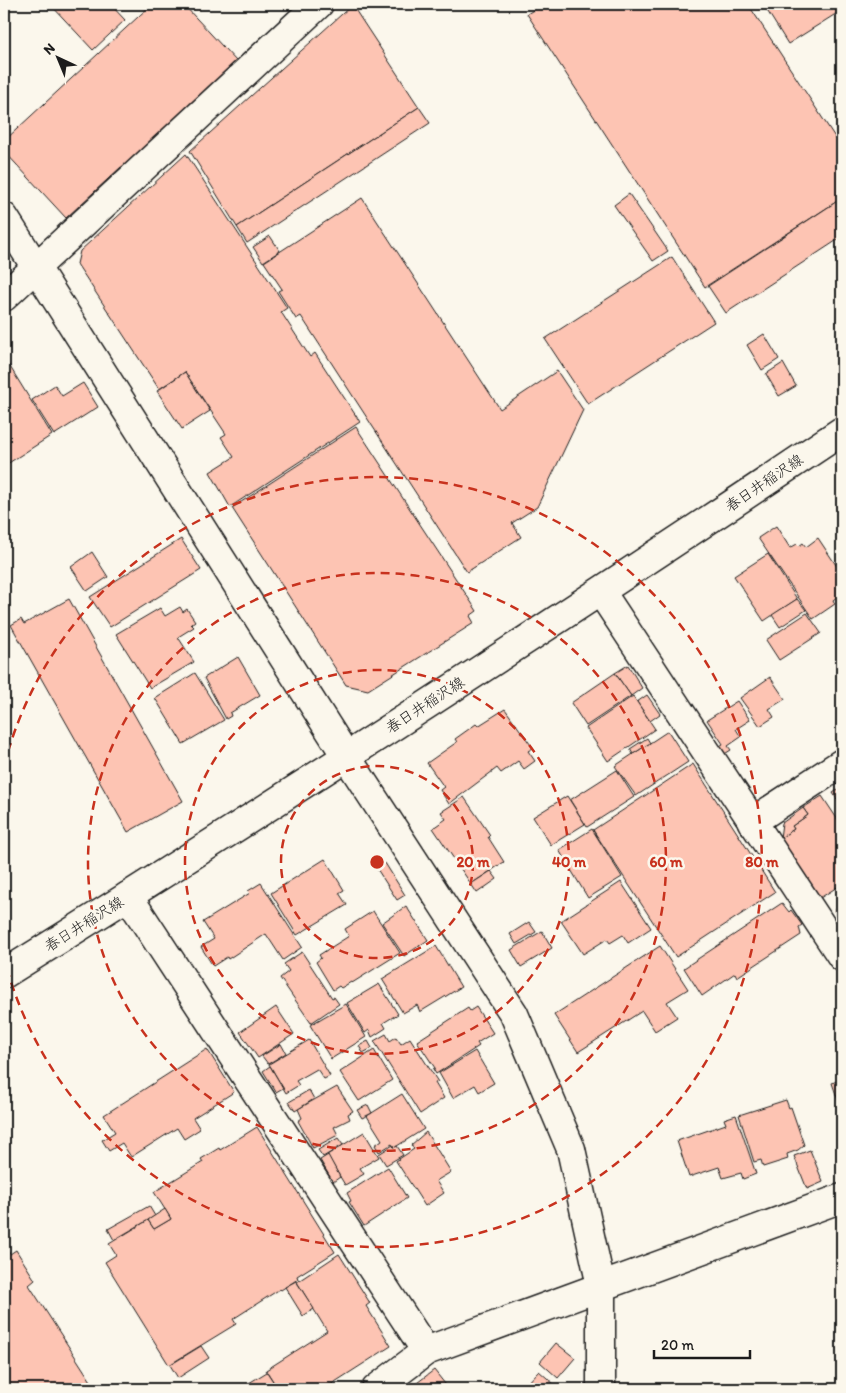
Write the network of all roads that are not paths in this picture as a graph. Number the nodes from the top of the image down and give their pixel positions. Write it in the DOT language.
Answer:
graph roads {
  1 [pos="319,4"];
  2 [pos="4,217"];
  3 [pos="36,268"];
  4 [pos="4,297"];
  5 [pos="842,431"];
  6 [pos="601,592"];
  7 [pos="346,756"];
  8 [pos="842,763"];
  9 [pos="752,822"];
  10 [pos="128,896"];
  11 [pos="842,957"];
  12 [pos="4,974"];
  13 [pos="842,1198"];
  14 [pos="601,1286"];
  15 [pos="426,1350"];
  16 [pos="376,1389"];
  17 [pos="601,1389"];
  1 -- 3 [label="street"];
  2 -- 3 [label="street"];
  3 -- 4 [label="street"];
  3 -- 7 [label="street"];
  5 -- 6 [label="street, 春日井稲沢線"];
  6 -- 7 [label="street, 春日井稲沢線"];
  6 -- 9 [label="street"];
  7 -- 10 [label="street, 春日井稲沢線"];
  7 -- 14 [label="street"];
  8 -- 9 [label="street"];
  9 -- 11 [label="street"];
  10 -- 12 [label="street, 春日井稲沢線"];
  10 -- 15 [label="street"];
  13 -- 14 [label="street"];
  14 -- 15 [label="street"];
  14 -- 17 [label="street"];
  15 -- 16 [label="street"];
}
